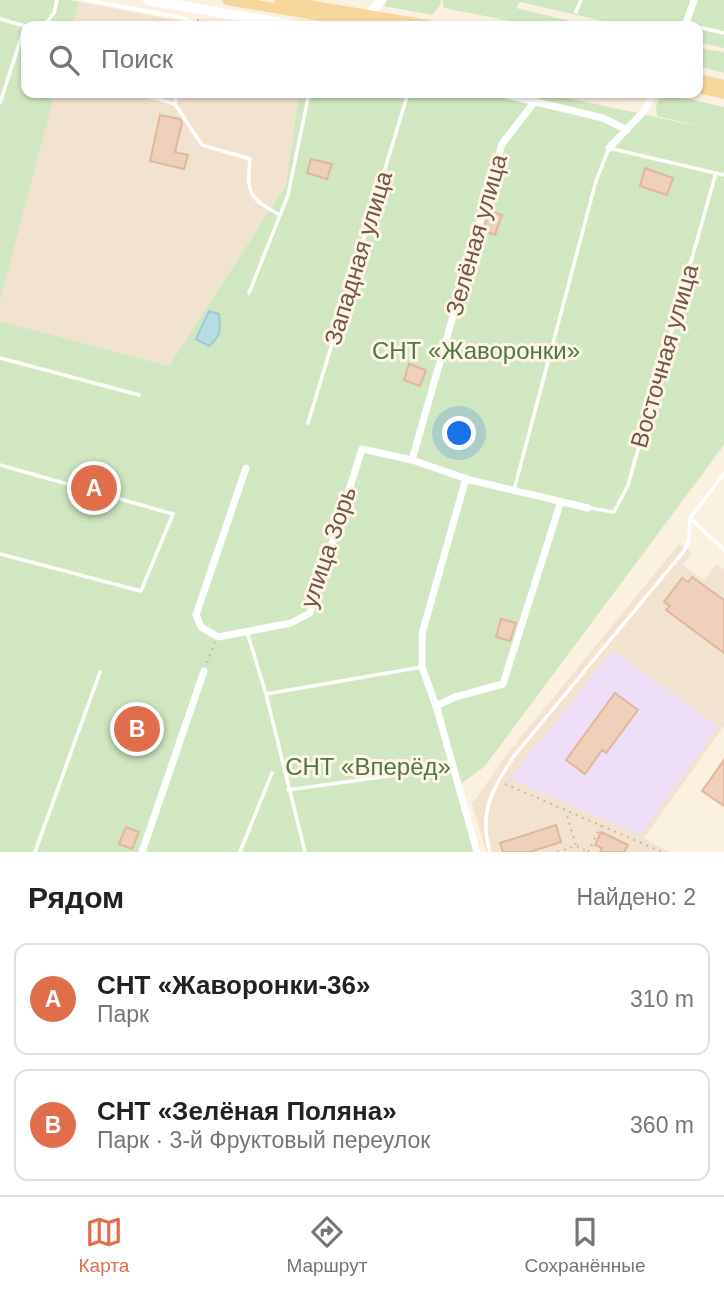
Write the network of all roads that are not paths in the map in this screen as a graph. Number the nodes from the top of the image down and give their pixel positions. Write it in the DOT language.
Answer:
graph roads {
  1 [pos="57,0"];
  2 [pos="86,0"];
  3 [pos="148,0"];
  4 [pos="227,0"];
  5 [pos="279,0"];
  6 [pos="381,0"];
  7 [pos="581,0"];
  8 [pos="694,0"];
  9 [pos="576,12"];
  10 [pos="0,19"];
  11 [pos="48,21"];
  12 [pos="190,21"];
  13 [pos="271,21"];
  14 [pos="351,21"];
  15 [pos="364,21"];
  16 [pos="404,21"];
  17 [pos="688,21"];
  18 [pos="21,25"];
  19 [pos="703,28"];
  20 [pos="724,33"];
  21 [pos="21,38"];
  22 [pos="703,80"];
  23 [pos="724,85"];
  24 [pos="703,89"];
  25 [pos="724,94"];
  26 [pos="154,98"];
  27 [pos="176,98"];
  28 [pos="309,98"];
  29 [pos="406,98"];
  30 [pos="521,98"];
  31 [pos="650,98"];
  32 [pos="535,101"];
  33 [pos="0,103"];
  34 [pos="175,104"];
  35 [pos="627,130"];
  36 [pos="609,148"];
  37 [pos="716,173"];
  38 [pos="724,175"];
  39 [pos="280,215"];
  40 [pos="249,293"];
  41 [pos="0,358"];
  42 [pos="139,394"];
  43 [pos="308,423"];
  44 [pos="412,460"];
  45 [pos="0,466"];
  46 [pos="246,468"];
  47 [pos="724,474"];
  48 [pos="466,478"];
  49 [pos="513,490"];
  50 [pos="561,501"];
  51 [pos="588,508"];
  52 [pos="690,518"];
  53 [pos="724,550"];
  54 [pos="0,554"];
  55 [pos="247,632"];
  56 [pos="422,667"];
  57 [pos="204,671"];
  58 [pos="100,672"];
  59 [pos="266,694"];
  60 [pos="436,706"];
  61 [pos="452,767"];
  62 [pos="272,773"];
  63 [pos="288,790"];
  64 [pos="35,852"];
  65 [pos="142,852"];
  66 [pos="240,852"];
  67 [pos="305,852"];
  68 [pos="477,852"];
  69 [pos="490,852"];
  1 -- 11 [label="lane"];
  2 -- 12 [label="lane"];
  3 -- 13 [label="main road"];
  4 -- 14 [label="main road"];
  5 -- 16 [label="main road"];
  6 -- 15 [label="main road"];
  7 -- 9 [label="lane"];
  8 -- 17 [label="street"];
  10 -- 18 [label="lane"];
  19 -- 20 [label="lane"];
  21 -- 33 [label="lane"];
  22 -- 23 [label="main road"];
  24 -- 25 [label="main road"];
  26 -- 34 [label="lane"];
  27 -- 34 [label="lane"];
  28 -- 39 [label="lane"];
  29 -- 43 [label="lane, Западная улица"];
  30 -- 32 [label="street"];
  31 -- 35 [label="street"];
  32 -- 35 [label="street"];
  32 -- 44 [label="street, Зелёная улица"];
  34 -- 39 [label="lane"];
  35 -- 36 [label="street"];
  36 -- 37 [label="lane"];
  36 -- 49 [label="lane"];
  37 -- 38 [label="lane"];
  37 -- 51 [label="lane, Восточная улица"];
  39 -- 40 [label="lane"];
  41 -- 42 [label="lane"];
  44 -- 48 [label="street"];
  44 -- 55 [label="street, улица Зорь"];
  45 -- 54 [label="lane"];
  46 -- 55 [label="street, улица Зорь"];
  47 -- 52 [label="lane"];
  48 -- 49 [label="street"];
  48 -- 56 [label="street"];
  49 -- 50 [label="street"];
  50 -- 51 [label="street"];
  50 -- 60 [label="street"];
  52 -- 53 [label="lane"];
  52 -- 69 [label="lane"];
  55 -- 59 [label="lane"];
  56 -- 59 [label="lane"];
  56 -- 60 [label="street"];
  57 -- 65 [label="street"];
  58 -- 64 [label="lane"];
  59 -- 63 [label="lane"];
  60 -- 61 [label="street"];
  61 -- 63 [label="lane"];
  61 -- 68 [label="street"];
  62 -- 66 [label="lane"];
  63 -- 67 [label="lane"];
}
